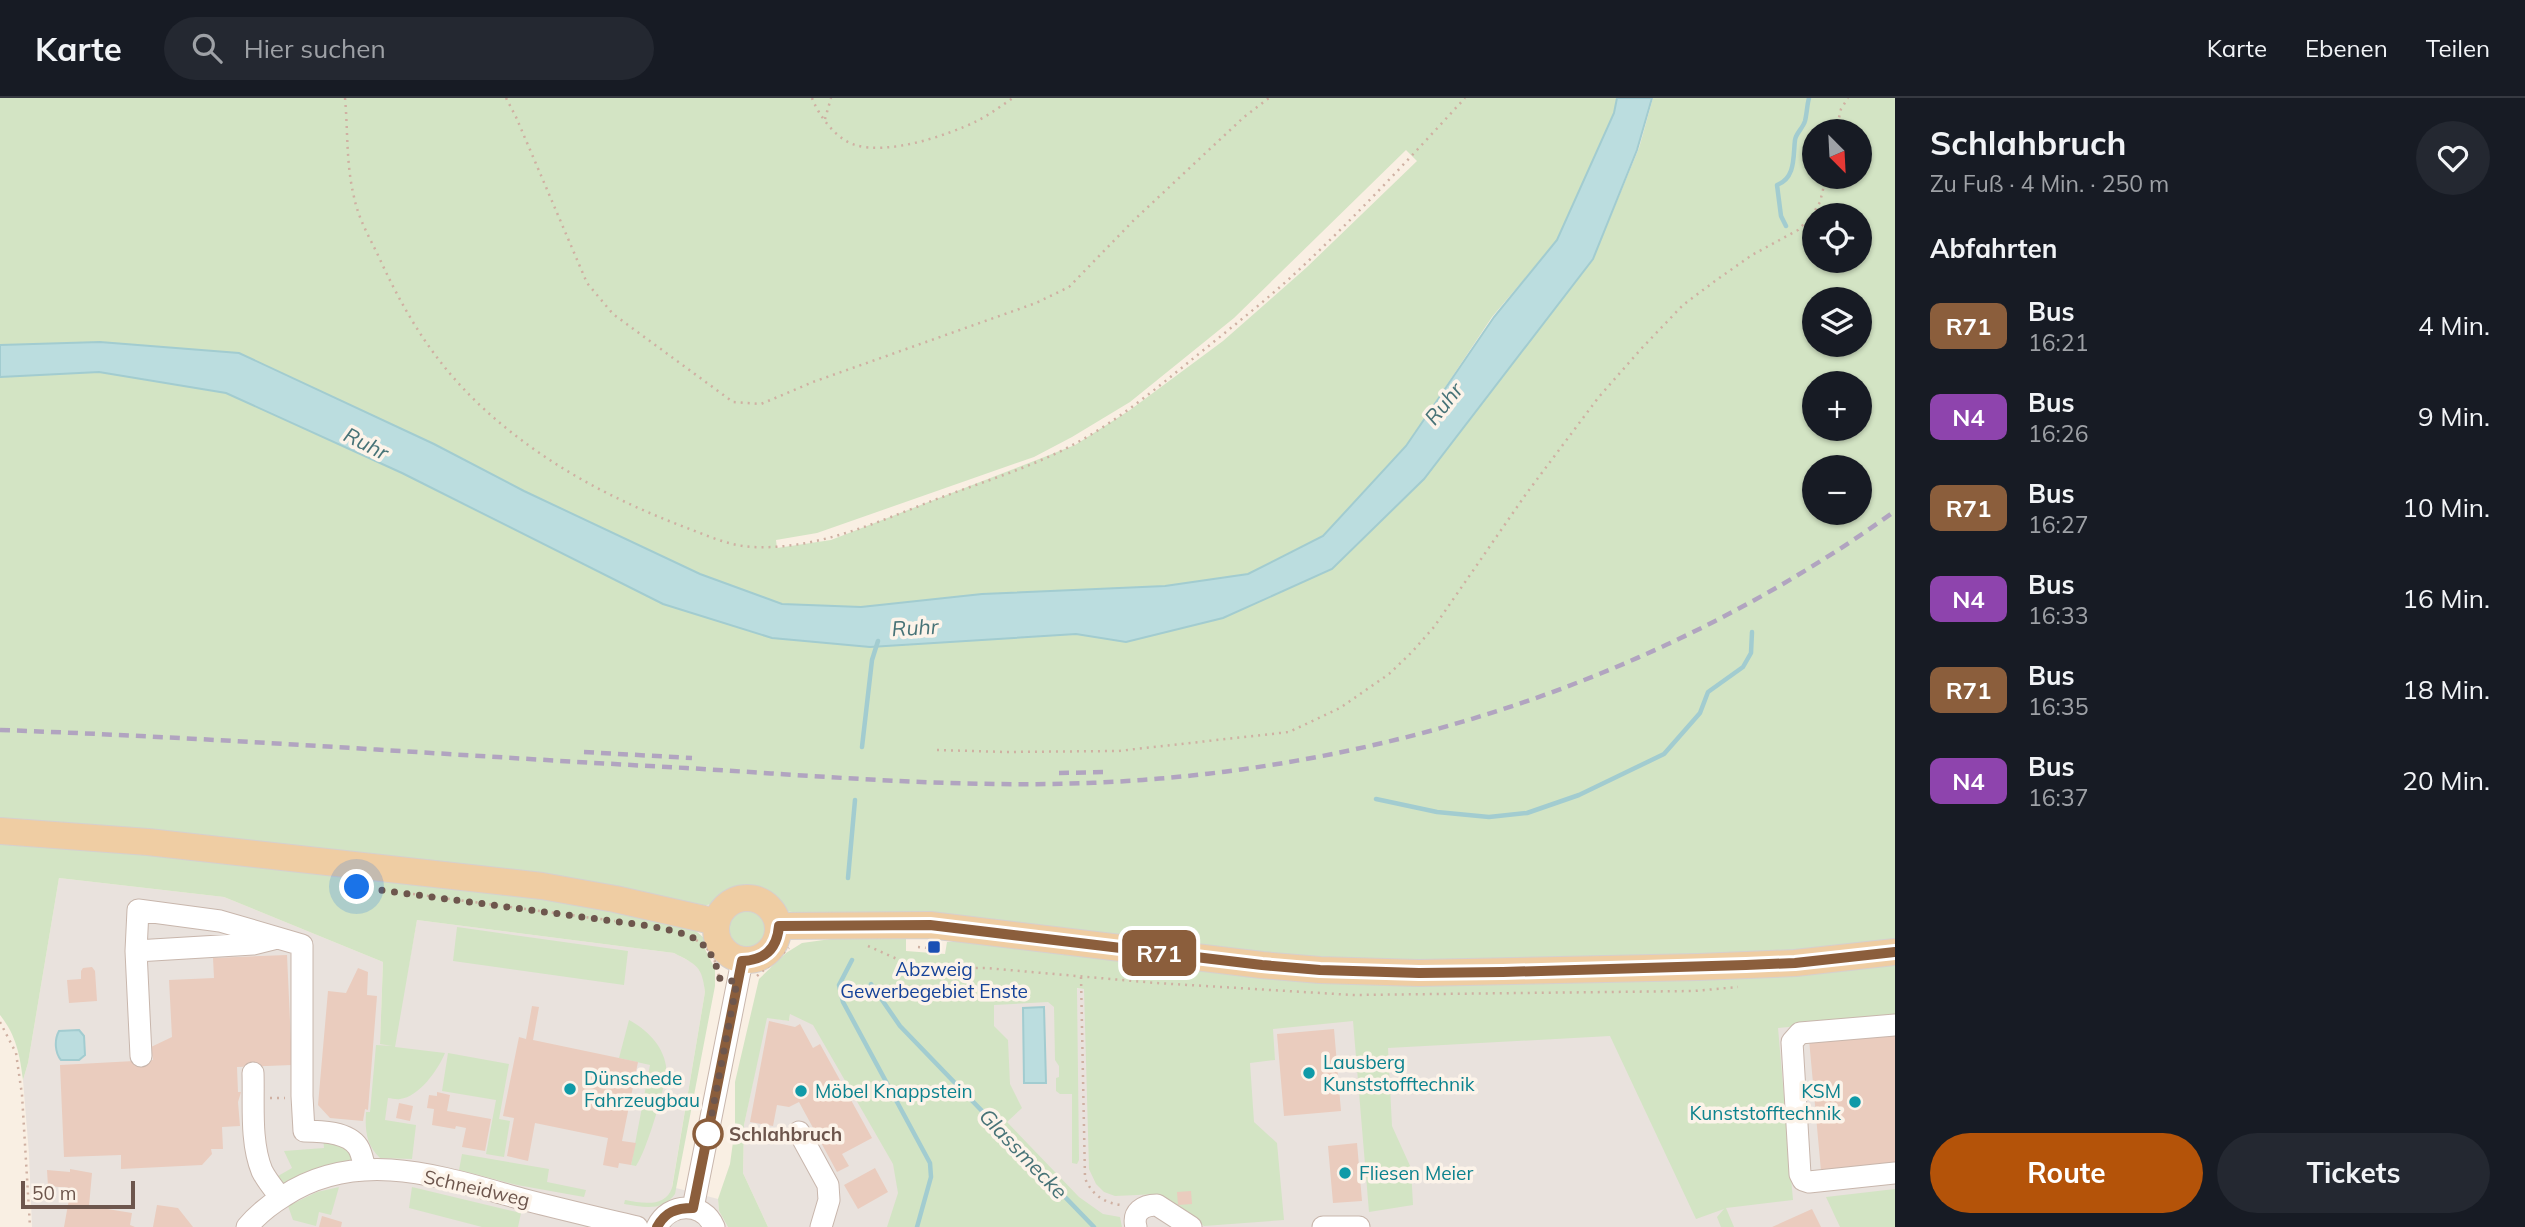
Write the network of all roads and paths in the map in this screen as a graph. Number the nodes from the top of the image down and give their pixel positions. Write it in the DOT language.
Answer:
graph roads {
  1 [pos="345,98"];
  2 [pos="506,98"];
  3 [pos="812,98"];
  4 [pos="831,98"];
  5 [pos="1013,98"];
  6 [pos="1269,98"];
  7 [pos="1465,98"];
  8 [pos="1848,98"];
  9 [pos="1839,119"];
  10 [pos="825,120"];
  11 [pos="1823,189"];
  12 [pos="937,750"];
  13 [pos="0,831"];
  14 [pos="407,893"];
  15 [pos="717,922"];
  16 [pos="626,923"];
  17 [pos="785,936"];
  18 [pos="278,938"];
  19 [pos="695,939"];
  20 [pos="864,945"];
  21 [pos="136,951"];
  22 [pos="1895,952"];
  23 [pos="739,971"];
  24 [pos="0,1022"];
  25 [pos="1895,1025"];
  26 [pos="141,1056"];
  27 [pos="253,1073"];
  28 [pos="267,1098"];
  29 [pos="287,1098"];
  30 [pos="799,1132"];
  31 [pos="365,1169"];
  32 [pos="1895,1173"];
  33 [pos="281,1198"];
  34 [pos="1148,1205"];
  35 [pos="693,1208"];
  36 [pos="30,1227"];
  37 [pos="247,1227"];
  38 [pos="637,1227"];
  39 [pos="657,1227"];
  40 [pos="714,1227"];
  41 [pos="821,1227"];
  42 [pos="1136,1227"];
  43 [pos="1191,1227"];
  44 [pos="1323,1227"];
  45 [pos="1359,1227"];
  1 -- 7 [label="path"];
  2 -- 6 [label="path"];
  3 -- 10 [label="path"];
  4 -- 10 [label="path"];
  5 -- 10 [label="path"];
  8 -- 9 [label="path"];
  11 -- 12 [label="path"];
  13 -- 15 [label="main road"];
  14 -- 16 [label="path"];
  15 -- 17 [label="main road"];
  15 -- 23 [label="main road"];
  17 -- 22 [label="main road"];
  17 -- 23 [label="main road"];
  17 -- 23 [label="path"];
  18 -- 21 [label="street"];
  18 -- 21 [label="street"];
  18 -- 31 [label="street"];
  19 -- 23 [label="path"];
  20 -- 34 [label="path"];
  21 -- 26 [label="street"];
  23 -- 35 [label="street"];
  24 -- 36 [label="path"];
  25 -- 32 [label="street"];
  27 -- 33 [label="street"];
  28 -- 29 [label="path"];
  30 -- 41 [label="street"];
  31 -- 33 [label="street, Schneidweg"];
  31 -- 38 [label="street, Schneidweg"];
  33 -- 37 [label="street, Schneidweg"];
  34 -- 42 [label="street"];
  34 -- 43 [label="street"];
  35 -- 39 [label="street"];
  35 -- 40 [label="street"];
  44 -- 45 [label="street"];
}
